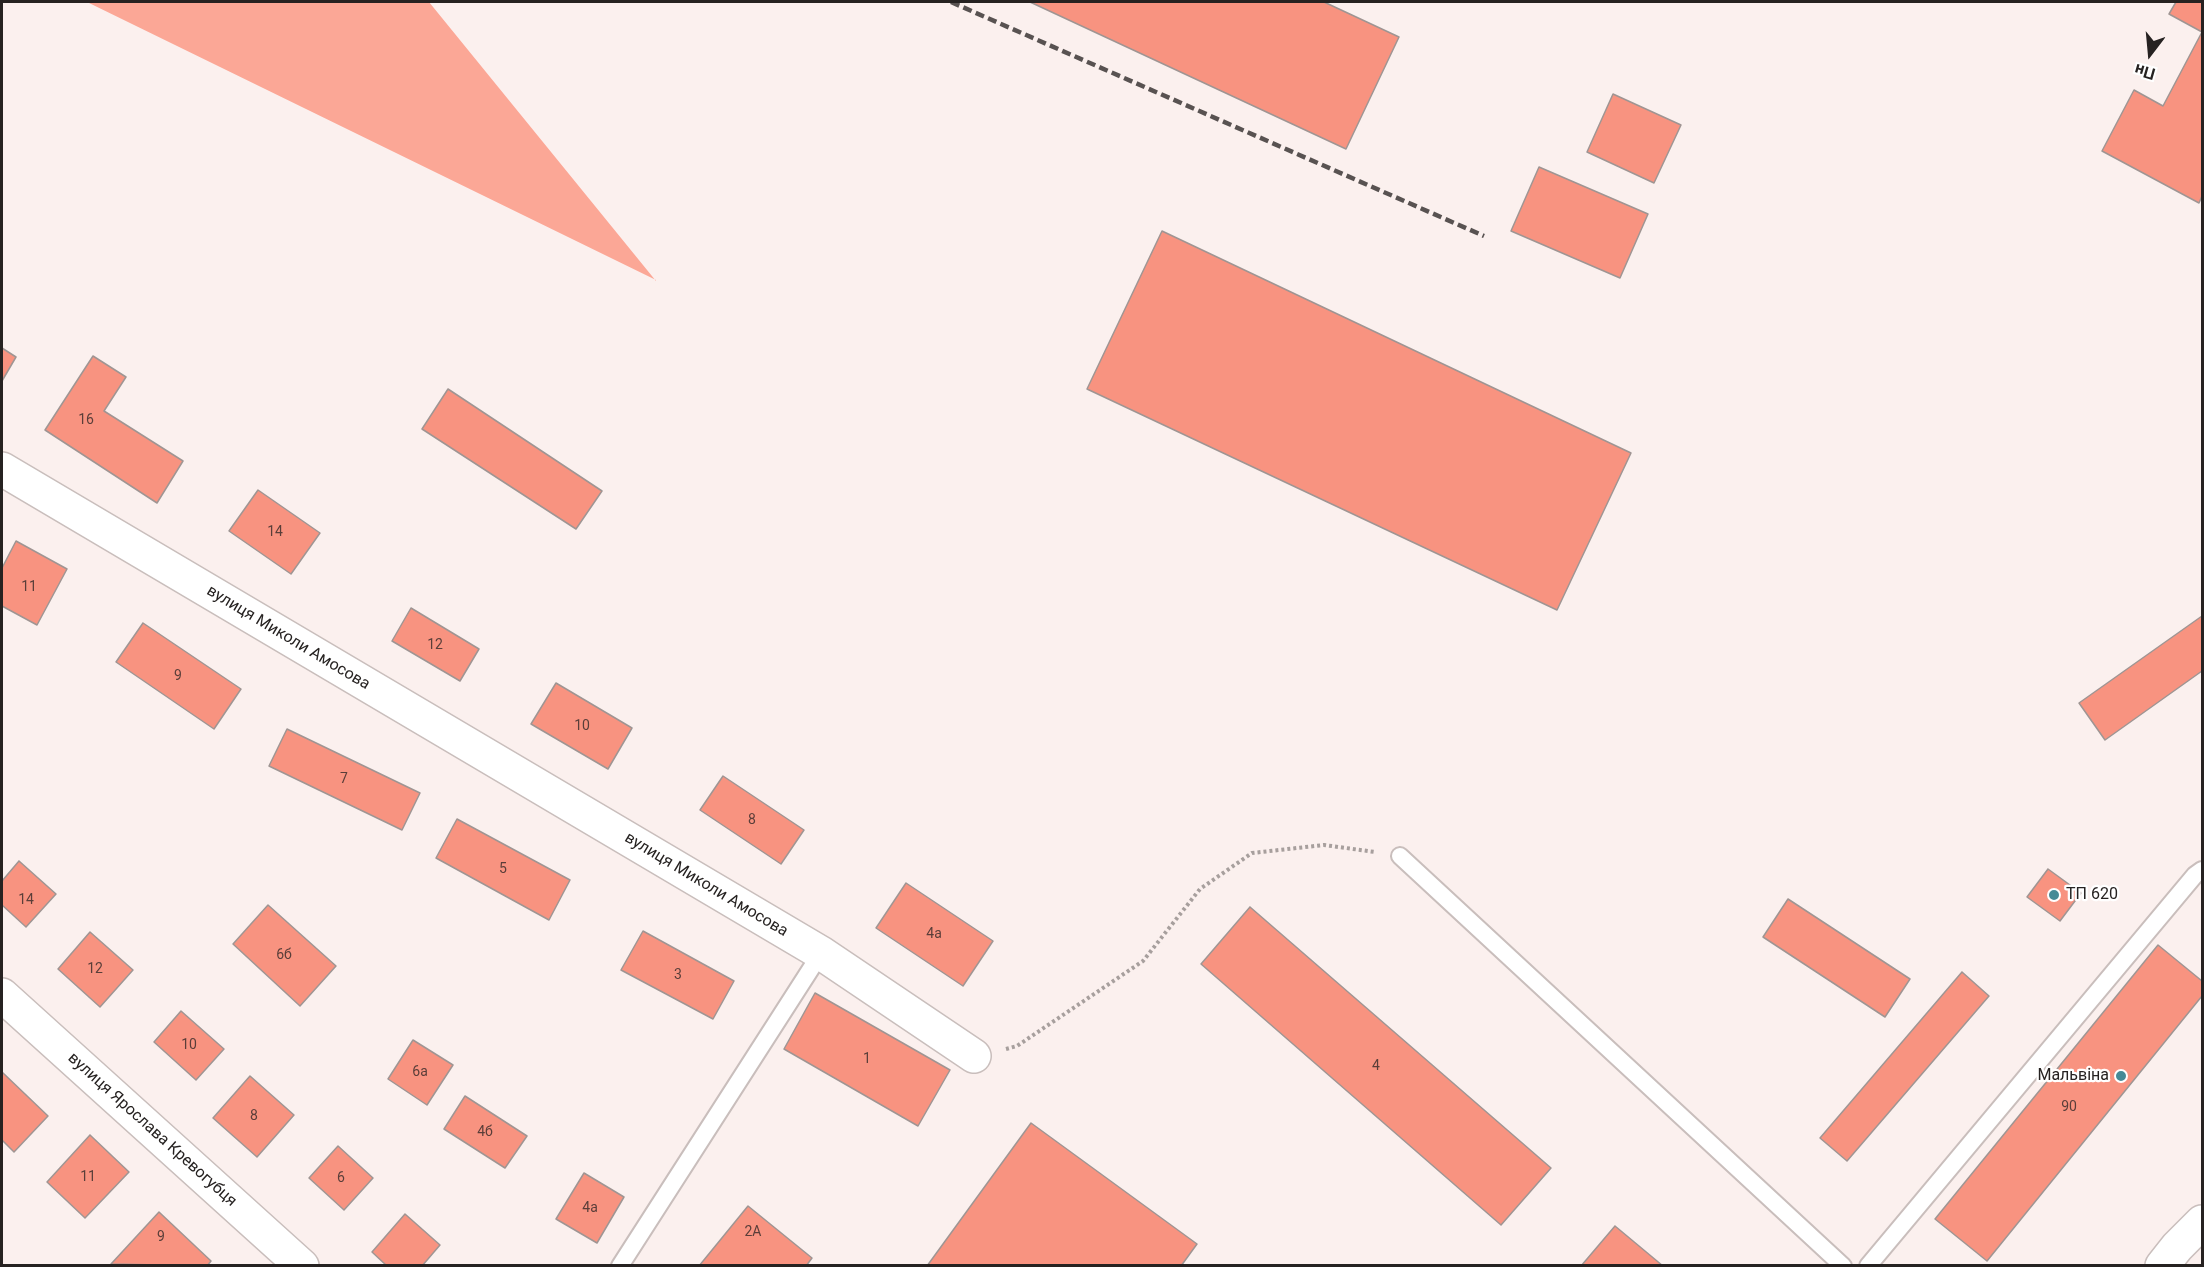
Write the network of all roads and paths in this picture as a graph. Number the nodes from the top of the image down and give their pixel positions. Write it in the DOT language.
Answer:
graph roads {
  1 [pos="2,469"];
  2 [pos="1400,856"];
  3 [pos="2200,876"];
  4 [pos="821,953"];
  5 [pos="2,995"];
  6 [pos="974,1056"];
  7 [pos="2202,1222"];
  8 [pos="2178,1259"];
  9 [pos="302,1266"];
  10 [pos="621,1266"];
  11 [pos="1843,1266"];
  12 [pos="1868,1266"];
  1 -- 4 [label="street, вулиця Миколи Амосова"];
  2 -- 6 [label="path"];
  2 -- 11 [label="lane"];
  3 -- 12 [label="lane"];
  4 -- 6 [label="street, вулиця Миколи Амосова"];
  4 -- 10 [label="lane"];
  5 -- 9 [label="street, вулиця Ярослава Кревогубця"];
  7 -- 8 [label="street"];
}
